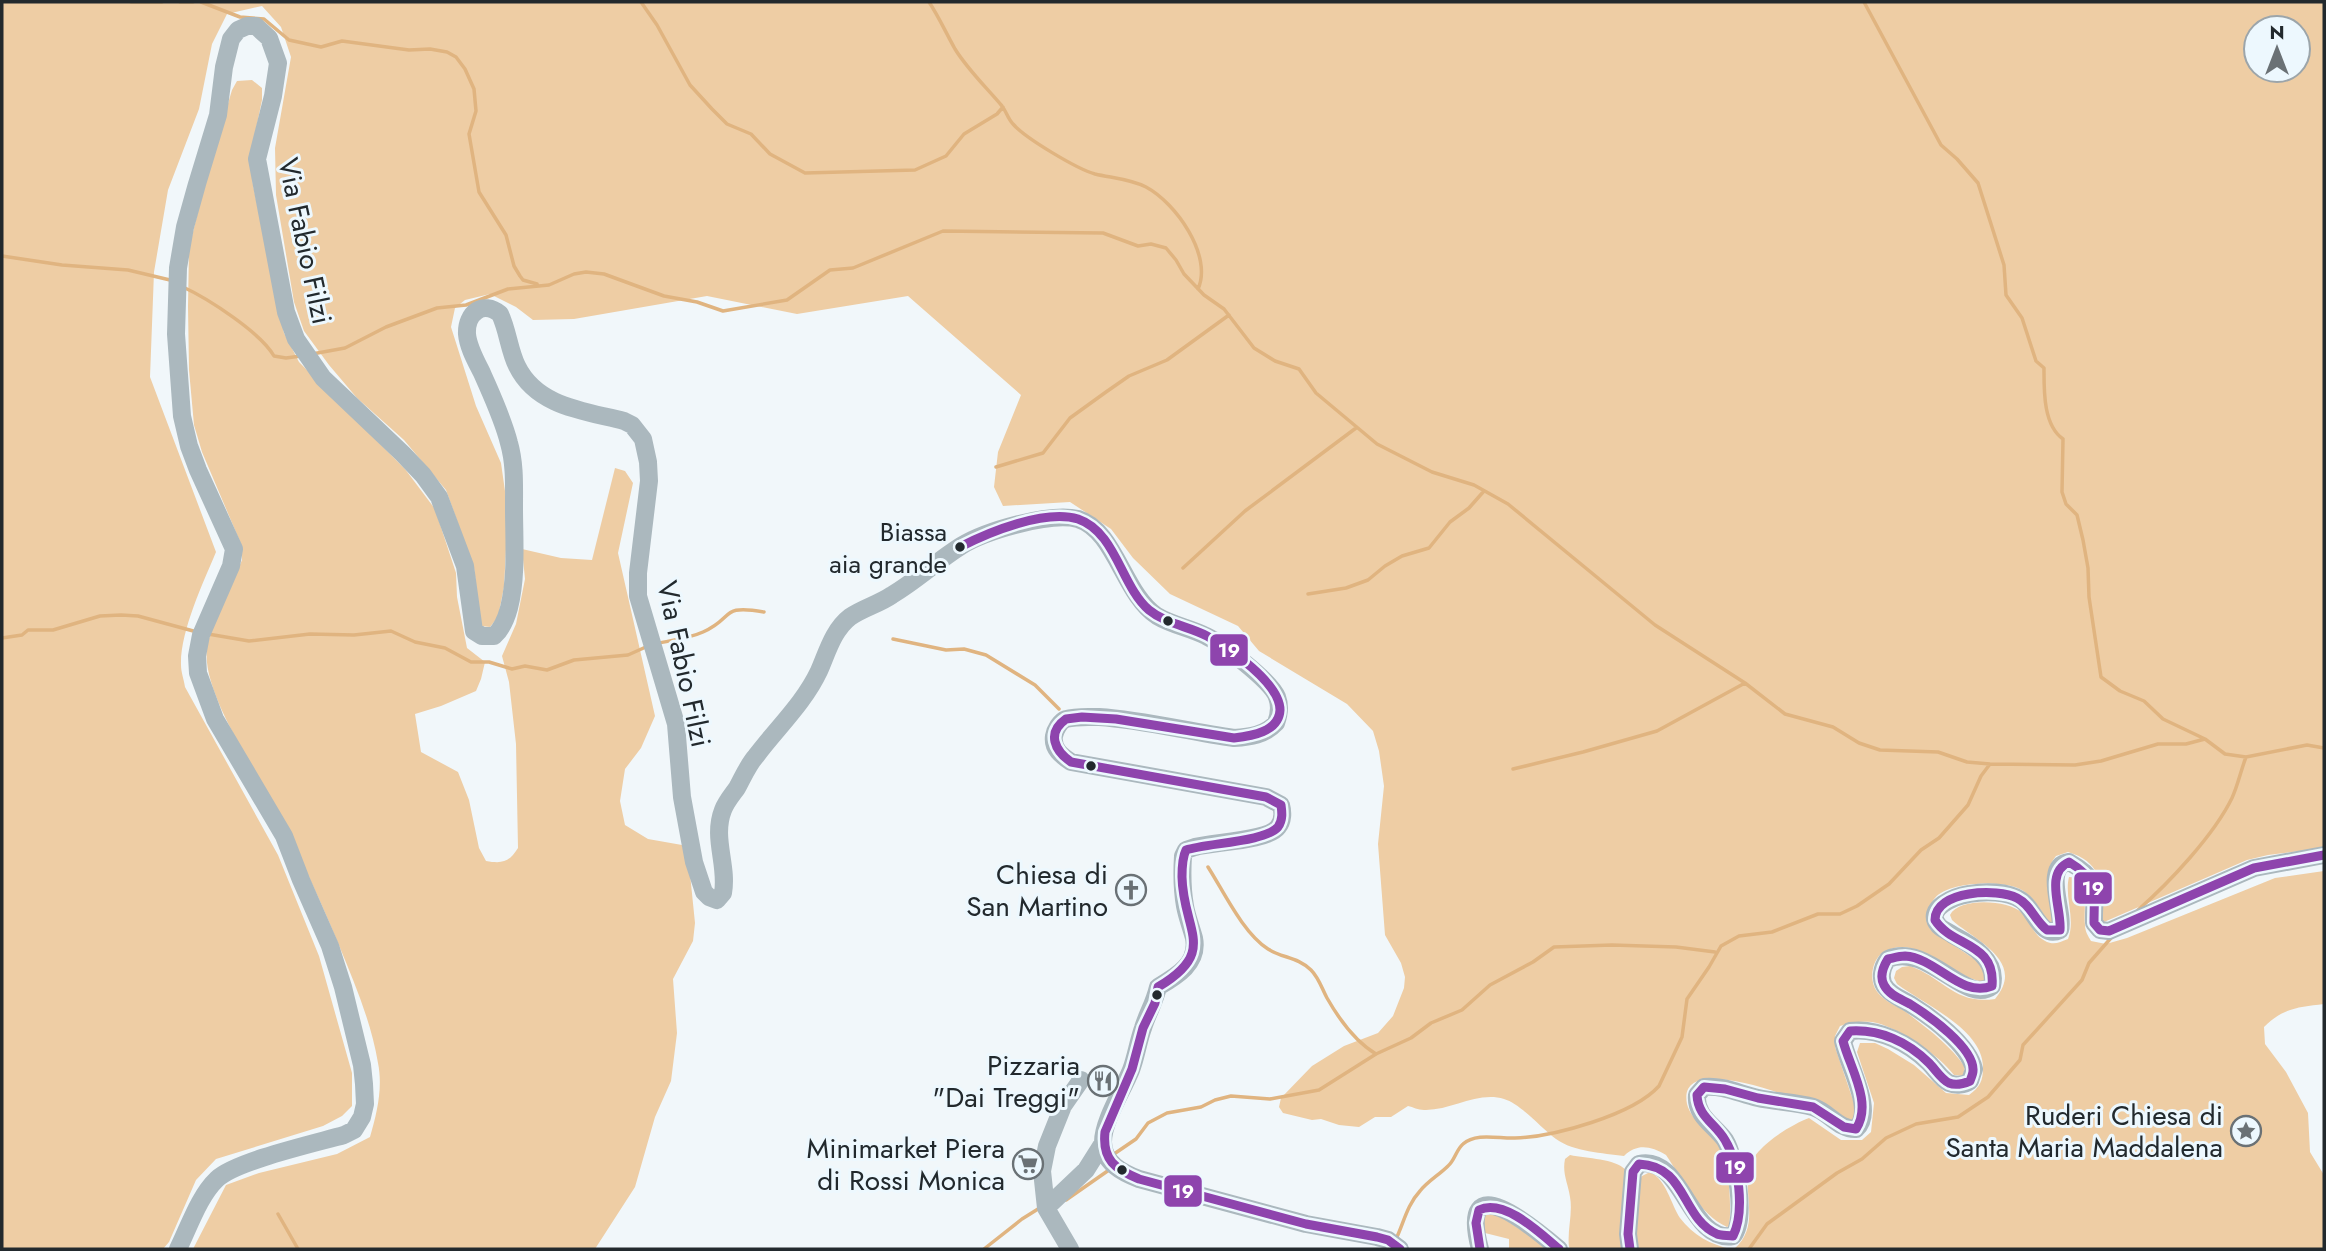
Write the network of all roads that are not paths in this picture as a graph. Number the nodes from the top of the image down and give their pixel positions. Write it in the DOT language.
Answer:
graph roads {
  1 [pos="2324,855"];
  2 [pos="1081,1080"];
  3 [pos="1103,1143"];
  4 [pos="1046,1208"];
  5 [pos="178,1249"];
  6 [pos="1070,1249"];
  7 [pos="1400,1249"];
  8 [pos="1480,1249"];
  9 [pos="1559,1249"];
  10 [pos="1630,1249"];
  1 -- 10 [label="street"];
  2 -- 4 [label="street"];
  3 -- 4 [label="street"];
  3 -- 5 [label="street, Via Fabio Filzi"];
  3 -- 7 [label="street"];
  4 -- 6 [label="street"];
  8 -- 9 [label="street"];
}
